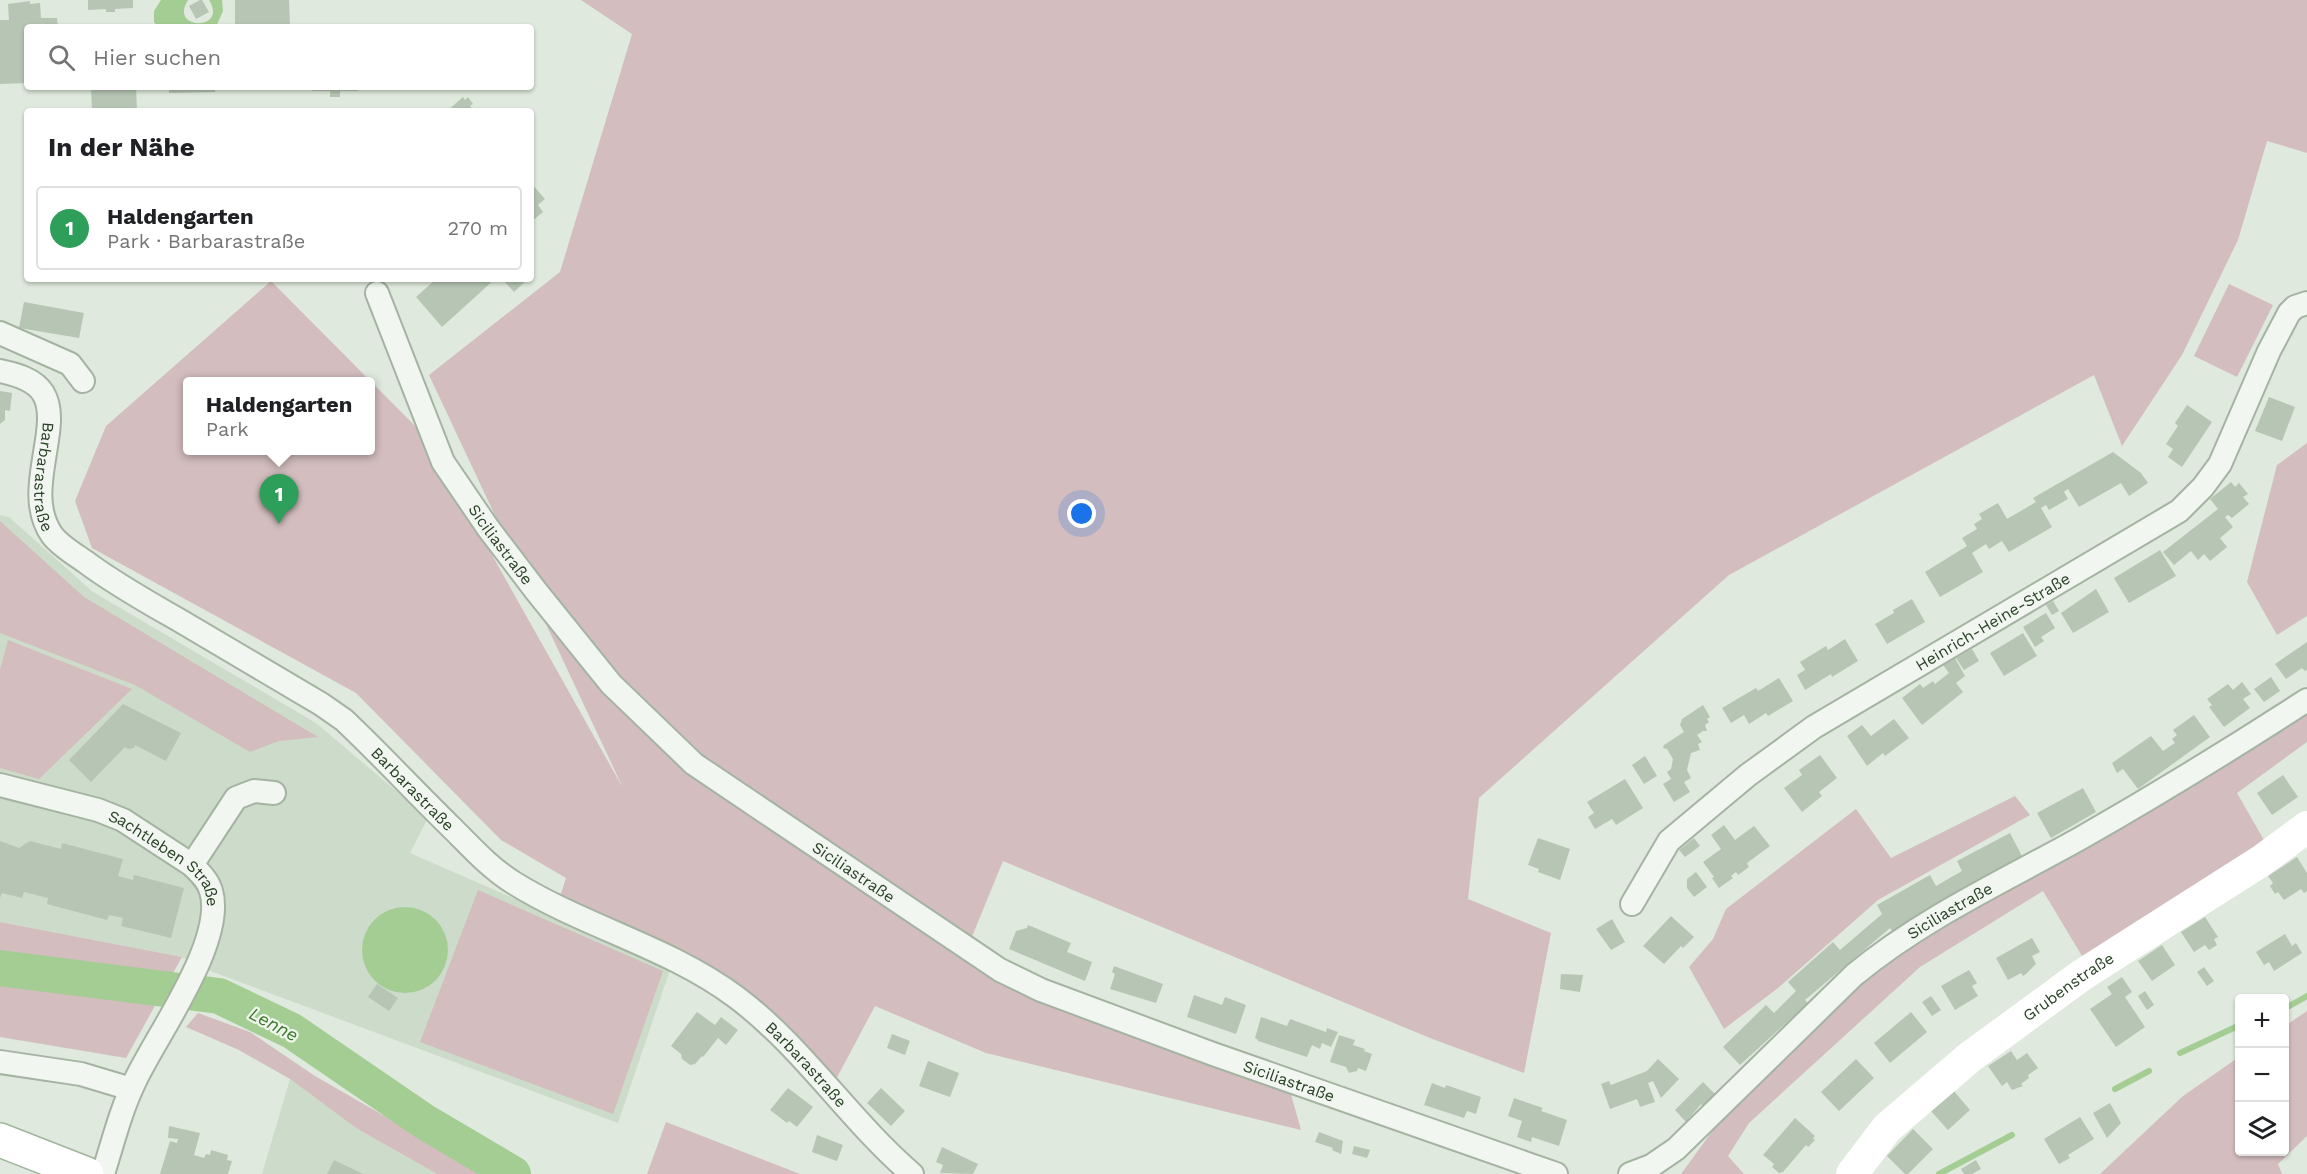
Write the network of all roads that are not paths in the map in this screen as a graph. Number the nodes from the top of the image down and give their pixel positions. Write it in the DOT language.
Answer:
graph roads {
  1 [pos="377,293"];
  2 [pos="2307,303"];
  3 [pos="0,333"];
  4 [pos="0,370"];
  5 [pos="83,381"];
  6 [pos="2307,700"];
  7 [pos="0,785"];
  8 [pos="274,793"];
  9 [pos="2307,827"];
  10 [pos="192,865"];
  11 [pos="1632,904"];
  12 [pos="0,1062"];
  13 [pos="131,1089"];
  14 [pos="0,1140"];
  15 [pos="87,1174"];
  16 [pos="103,1174"];
  17 [pos="912,1174"];
  18 [pos="1556,1174"];
  19 [pos="1630,1174"];
  20 [pos="1852,1174"];
  1 -- 18 [label="street, Siciliastraße"];
  2 -- 11 [label="street, Heinrich-Heine-Straße"];
  3 -- 5 [label="street"];
  4 -- 17 [label="street, Barbarastraße"];
  6 -- 19 [label="street, Siciliastraße"];
  7 -- 10 [label="street, Sachtleben Straße"];
  8 -- 10 [label="street"];
  9 -- 20 [label="main road, Grubenstraße"];
  10 -- 13 [label="street, Sachtleben Straße"];
  12 -- 13 [label="street"];
  13 -- 16 [label="street, Sachtleben Straße"];
  14 -- 15 [label="main road"];
}
